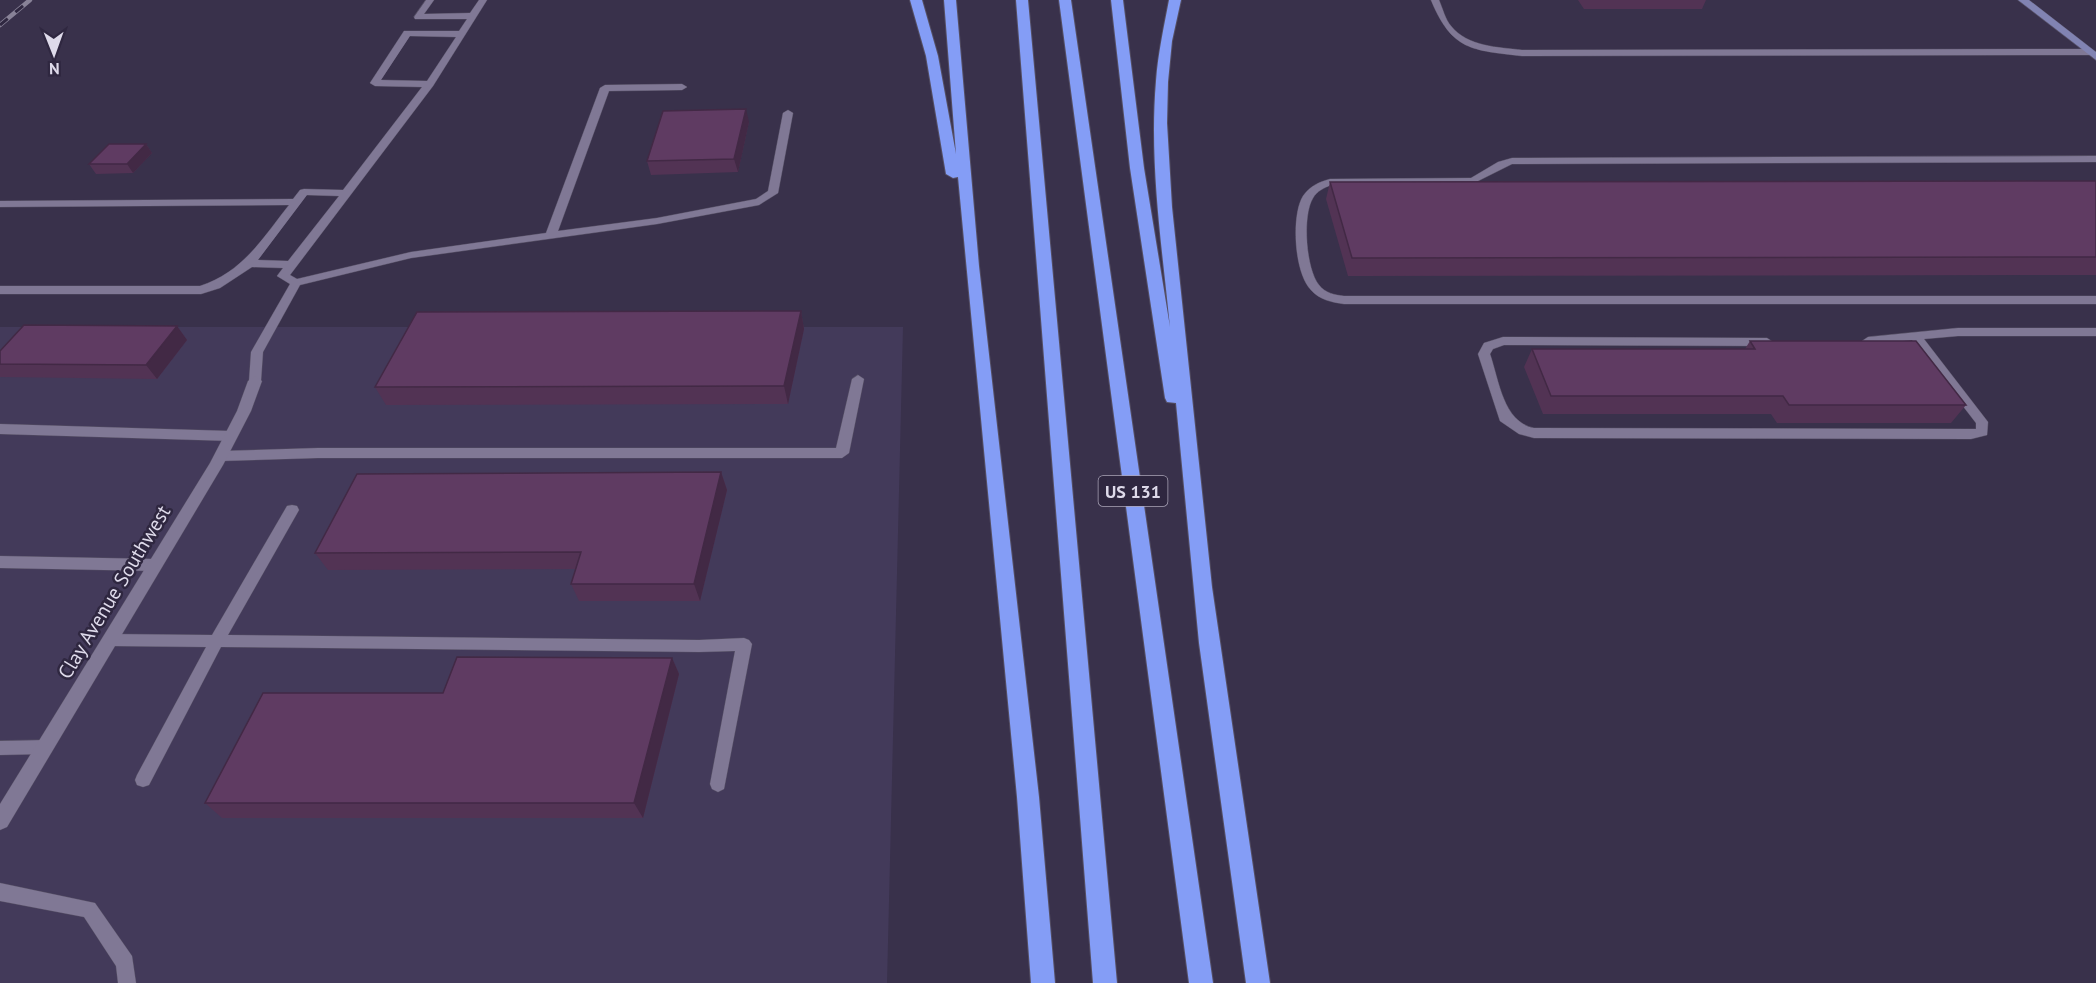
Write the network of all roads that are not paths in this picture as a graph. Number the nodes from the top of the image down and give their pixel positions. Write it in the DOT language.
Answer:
graph roads {
  1 [pos="430,0"];
  2 [pos="483,0"];
  3 [pos="916,0"];
  4 [pos="950,0"];
  5 [pos="1022,0"];
  6 [pos="1065,0"];
  7 [pos="1117,0"];
  8 [pos="1175,0"];
  9 [pos="1435,0"];
  10 [pos="2023,0"];
  11 [pos="473,16"];
  12 [pos="462,34"];
  13 [pos="2092,55"];
  14 [pos="430,84"];
  15 [pos="682,87"];
  16 [pos="788,113"];
  17 [pos="2096,159"];
  18 [pos="346,193"];
  19 [pos="296,202"];
  20 [pos="0,204"];
  21 [pos="551,236"];
  22 [pos="250,263"];
  23 [pos="292,265"];
  24 [pos="972,266"];
  25 [pos="297,283"];
  26 [pos="0,290"];
  27 [pos="2096,300"];
  28 [pos="2096,332"];
  29 [pos="1916,337"];
  30 [pos="1849,341"];
  31 [pos="1779,342"];
  32 [pos="858,379"];
  33 [pos="255,381"];
  34 [pos="0,429"];
  35 [pos="231,436"];
  36 [pos="221,456"];
  37 [pos="292,510"];
  38 [pos="1196,530"];
  39 [pos="0,562"];
  40 [pos="155,565"];
  41 [pos="110,640"];
  42 [pos="216,642"];
  43 [pos="45,747"];
  44 [pos="0,748"];
  45 [pos="143,780"];
  46 [pos="718,784"];
  47 [pos="0,821"];
  48 [pos="0,892"];
  49 [pos="127,983"];
  50 [pos="1043,983"];
  51 [pos="1105,983"];
  52 [pos="1201,983"];
  53 [pos="1258,983"];
  1 -- 11 [label="lane"];
  2 -- 11 [label="lane"];
  3 -- 24 [label="highway"];
  4 -- 24 [label="highway"];
  5 -- 51 [label="highway"];
  6 -- 52 [label="highway, US 131"];
  7 -- 38 [label="highway"];
  8 -- 38 [label="highway"];
  9 -- 13 [label="lane"];
  10 -- 13 [label="main road"];
  11 -- 12 [label="lane"];
  12 -- 14 [label="lane"];
  12 -- 14 [label="lane"];
  14 -- 18 [label="lane"];
  15 -- 21 [label="lane"];
  16 -- 21 [label="lane"];
  17 -- 27 [label="lane"];
  18 -- 19 [label="lane"];
  18 -- 23 [label="lane"];
  19 -- 20 [label="lane"];
  19 -- 22 [label="lane"];
  21 -- 25 [label="lane"];
  22 -- 23 [label="lane"];
  22 -- 26 [label="lane"];
  23 -- 25 [label="lane"];
  24 -- 50 [label="highway"];
  25 -- 33 [label="lane"];
  28 -- 29 [label="lane"];
  29 -- 30 [label="lane"];
  29 -- 31 [label="lane"];
  32 -- 36 [label="lane"];
  33 -- 35 [label="street, Clay Avenue Southwest"];
  34 -- 35 [label="lane"];
  35 -- 36 [label="street, Clay Avenue Southwest"];
  36 -- 40 [label="street, Clay Avenue Southwest"];
  37 -- 42 [label="lane"];
  38 -- 53 [label="highway"];
  39 -- 40 [label="lane"];
  40 -- 41 [label="street, Clay Avenue Southwest"];
  41 -- 42 [label="lane"];
  41 -- 43 [label="street, Clay Avenue Southwest"];
  42 -- 45 [label="lane"];
  42 -- 46 [label="lane"];
  43 -- 44 [label="lane"];
  43 -- 47 [label="street, Clay Avenue Southwest"];
  48 -- 49 [label="lane"];
}
